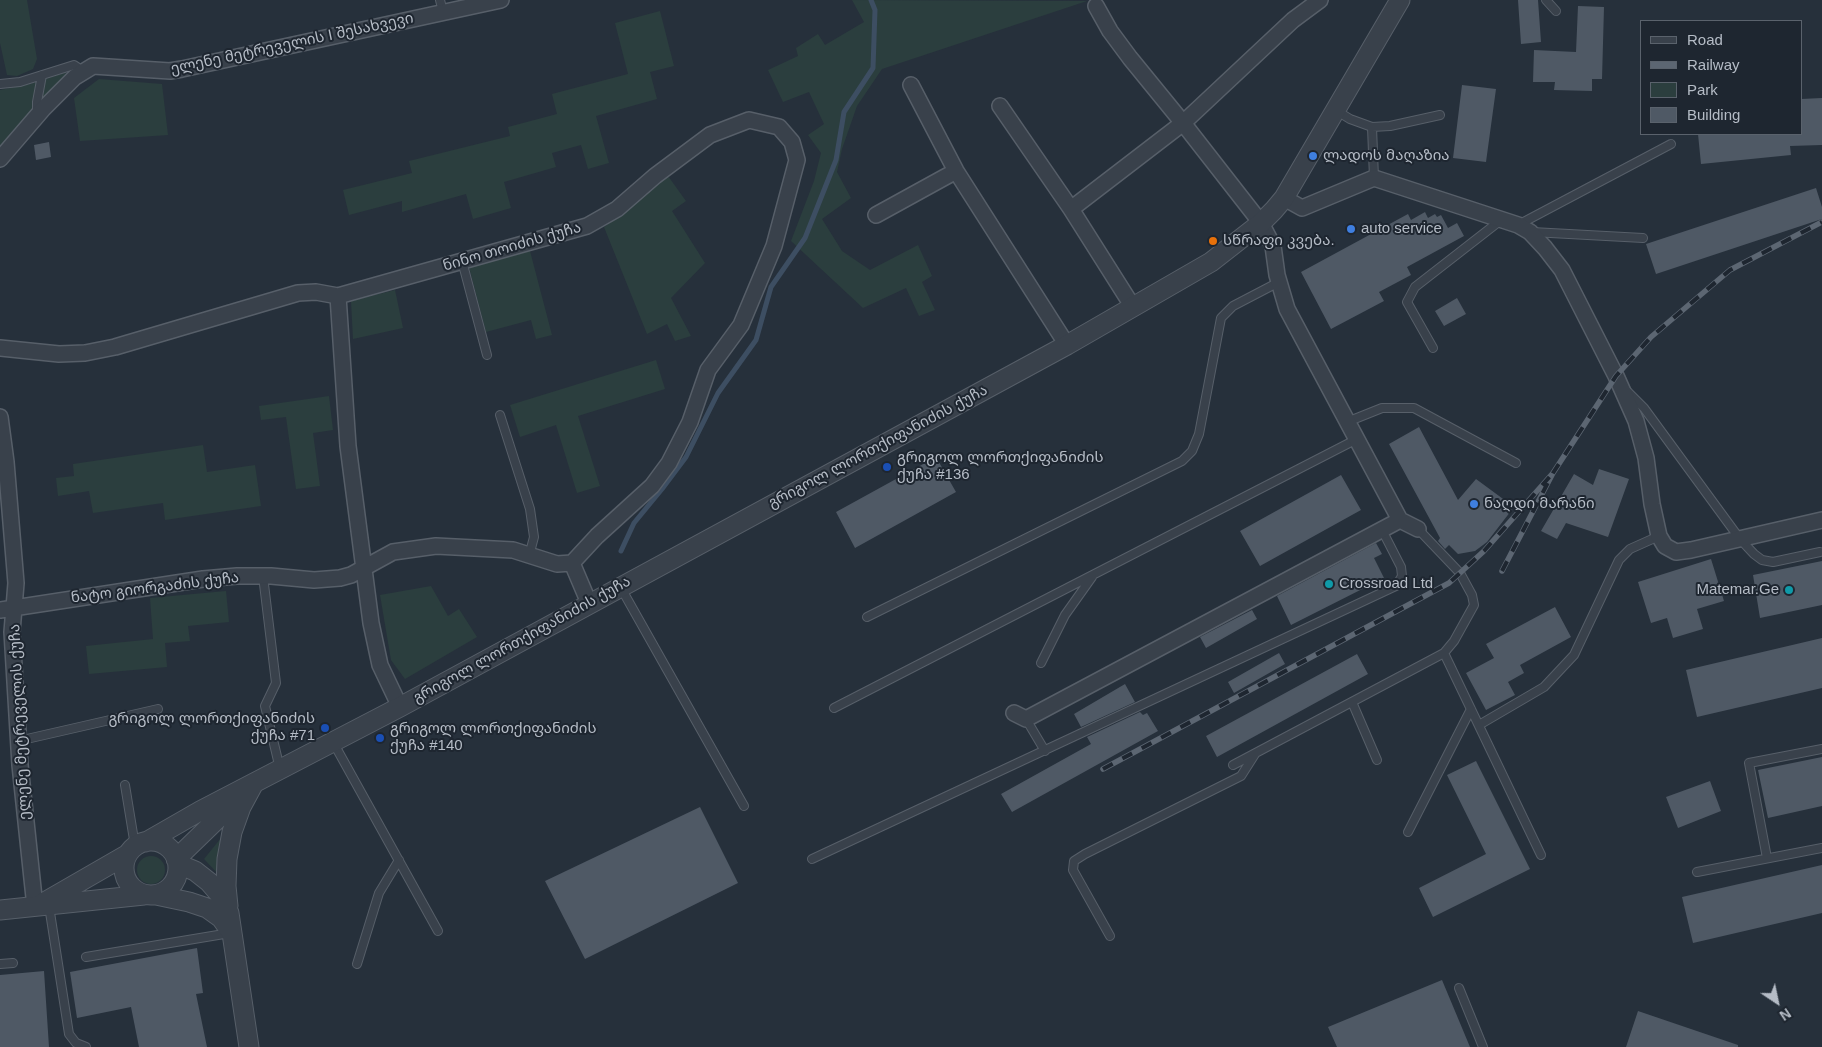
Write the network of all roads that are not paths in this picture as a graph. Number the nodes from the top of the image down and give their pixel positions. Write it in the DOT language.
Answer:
graph roads {
  1 [pos="501,0"];
  2 [pos="1320,0"];
  3 [pos="1400,0"];
  4 [pos="1546,0"];
  5 [pos="441,6"];
  6 [pos="1096,6"];
  7 [pos="1556,11"];
  8 [pos="83,71"];
  9 [pos="42,75"];
  10 [pos="0,84"];
  11 [pos="912,85"];
  12 [pos="1000,106"];
  13 [pos="1335,110"];
  14 [pos="40,113"];
  15 [pos="1440,115"];
  16 [pos="1183,122"];
  17 [pos="1372,127"];
  18 [pos="1670,144"];
  19 [pos="0,159"];
  20 [pos="956,171"];
  21 [pos="1374,178"];
  22 [pos="1284,198"];
  23 [pos="1071,209"];
  24 [pos="876,215"];
  25 [pos="1501,220"];
  26 [pos="1261,223"];
  27 [pos="1524,229"];
  28 [pos="1643,238"];
  29 [pos="462,261"];
  30 [pos="1279,282"];
  31 [pos="338,296"];
  32 [pos="1133,307"];
  33 [pos="1067,345"];
  34 [pos="0,348"];
  35 [pos="1433,348"];
  36 [pos="487,355"];
  37 [pos="1618,381"];
  38 [pos="500,416"];
  39 [pos="0,417"];
  40 [pos="1347,422"];
  41 [pos="1357,439"];
  42 [pos="1516,463"];
  43 [pos="1400,520"];
  44 [pos="1822,520"];
  45 [pos="1418,529"];
  46 [pos="1382,530"];
  47 [pos="1659,536"];
  48 [pos="1740,539"];
  49 [pos="1820,552"];
  50 [pos="529,556"];
  51 [pos="572,563"];
  52 [pos="364,568"];
  53 [pos="1093,575"];
  54 [pos="263,576"];
  55 [pos="620,586"];
  56 [pos="589,603"];
  57 [pos="15,607"];
  58 [pos="0,610"];
  59 [pos="867,617"];
  60 [pos="1444,653"];
  61 [pos="1041,662"];
  62 [pos="1352,702"];
  63 [pos="400,706"];
  64 [pos="834,708"];
  65 [pos="158,709"];
  66 [pos="1471,710"];
  67 [pos="1020,716"];
  68 [pos="1479,725"];
  69 [pos="18,741"];
  70 [pos="333,742"];
  71 [pos="1822,749"];
  72 [pos="1044,750"];
  73 [pos="1255,753"];
  74 [pos="1377,760"];
  75 [pos="1233,765"];
  76 [pos="280,769"];
  77 [pos="254,783"];
  78 [pos="125,785"];
  79 [pos="744,806"];
  80 [pos="1408,832"];
  81 [pos="136,847"];
  82 [pos="1822,848"];
  83 [pos="1541,855"];
  84 [pos="1767,858"];
  85 [pos="812,859"];
  86 [pos="399,860"];
  87 [pos="177,861"];
  88 [pos="1697,872"];
  89 [pos="150,895"];
  90 [pos="42,907"];
  91 [pos="0,910"];
  92 [pos="229,913"];
  93 [pos="438,931"];
  94 [pos="232,933"];
  95 [pos="1110,936"];
  96 [pos="86,958"];
  97 [pos="13,963"];
  98 [pos="0,964"];
  99 [pos="357,964"];
  100 [pos="1460,988"];
  101 [pos="86,1047"];
  102 [pos="249,1047"];
  103 [pos="1483,1047"];
  1 -- 5 [label="street, ელენე მეტრეველის I შესახვევი"];
  2 -- 16 [label="street"];
  3 -- 13 [label="street, გრიგოლ ლორთქიფანიძის ქუჩა"];
  4 -- 7 [label="lane"];
  5 -- 8 [label="street, ელენე მეტრეველის I შესახვევი"];
  6 -- 16 [label="street"];
  8 -- 9 [label="lane"];
  8 -- 14 [label="street"];
  9 -- 10 [label="lane"];
  9 -- 14 [label="lane"];
  11 -- 20 [label="street"];
  12 -- 23 [label="street"];
  13 -- 17 [label="lane"];
  13 -- 22 [label="street, გრიგოლ ლორთქიფანიძის ქუჩა"];
  14 -- 19 [label="street"];
  15 -- 17 [label="lane"];
  16 -- 23 [label="street"];
  16 -- 26 [label="street"];
  17 -- 21 [label="lane"];
  18 -- 27 [label="lane"];
  20 -- 24 [label="street"];
  20 -- 33 [label="street"];
  21 -- 22 [label="street"];
  21 -- 25 [label="street"];
  22 -- 26 [label="street, გრიგოლ ლორთქიფანიძის ქუჩა"];
  23 -- 32 [label="street"];
  25 -- 27 [label="street"];
  25 -- 35 [label="lane"];
  26 -- 30 [label="street"];
  26 -- 32 [label="street, გრიგოლ ლორთქიფანიძის ქუჩა"];
  27 -- 28 [label="lane"];
  27 -- 37 [label="street"];
  29 -- 31 [label="street, ნინო თოიძის ქუჩა"];
  29 -- 36 [label="lane"];
  29 -- 51 [label="street, ნინო თოიძის ქუჩა"];
  30 -- 40 [label="street"];
  30 -- 59 [label="lane"];
  31 -- 34 [label="street, ნინო თოიძის ქუჩა"];
  31 -- 52 [label="street"];
  32 -- 33 [label="street, გრიგოლ ლორთქიფანიძის ქუჩა"];
  33 -- 55 [label="street, გრიგოლ ლორთქიფანიძის ქუჩა"];
  37 -- 47 [label="street"];
  37 -- 48 [label="lane"];
  38 -- 50 [label="lane"];
  39 -- 57 [label="street, ელენე მეტრეველის ქუჩა"];
  40 -- 41 [label="street"];
  40 -- 42 [label="lane"];
  41 -- 43 [label="street"];
  41 -- 53 [label="lane"];
  43 -- 45 [label="street"];
  43 -- 46 [label="street"];
  44 -- 48 [label="street"];
  45 -- 60 [label="lane"];
  46 -- 67 [label="street"];
  46 -- 72 [label="lane"];
  47 -- 48 [label="street"];
  47 -- 68 [label="lane"];
  48 -- 49 [label="lane"];
  50 -- 51 [label="street, ნატო გიორგაძის ქუჩა"];
  50 -- 52 [label="street, ნატო გიორგაძის ქუჩა"];
  51 -- 56 [label="street"];
  52 -- 54 [label="street, ნატო გიორგაძის ქუჩა"];
  52 -- 63 [label="street"];
  53 -- 61 [label="lane"];
  53 -- 64 [label="lane"];
  54 -- 57 [label="street, ნატო გიორგაძის ქუჩა"];
  54 -- 76 [label="lane"];
  55 -- 56 [label="street, გრიგოლ ლორთქიფანიძის ქუჩა"];
  55 -- 79 [label="lane"];
  56 -- 63 [label="street, გრიგოლ ლორთქიფანიძის ქუჩა"];
  57 -- 58 [label="street, ნატო გიორგაძის ქუჩა"];
  57 -- 69 [label="street, ელენე მეტრეველის ქუჩა"];
  60 -- 62 [label="lane"];
  60 -- 66 [label="lane"];
  62 -- 73 [label="lane"];
  62 -- 74 [label="lane"];
  63 -- 70 [label="street, გრიგოლ ლორთქიფანიძის ქუჩა"];
  65 -- 69 [label="lane"];
  66 -- 68 [label="lane"];
  66 -- 80 [label="lane"];
  67 -- 72 [label="lane"];
  68 -- 83 [label="lane"];
  69 -- 90 [label="street, ელენე მეტრეველის ქუჩა"];
  70 -- 76 [label="street, გრიგოლ ლორთქიფანიძის ქუჩა"];
  70 -- 86 [label="lane"];
  71 -- 84 [label="lane"];
  72 -- 85 [label="lane"];
  73 -- 75 [label="lane"];
  73 -- 95 [label="lane"];
  76 -- 77 [label="street, გრიგოლ ლორთქიფანიძის ქუჩა"];
  77 -- 81 [label="street, გრიგოლ ლორთქიფანიძის ქუჩა"];
  77 -- 87 [label="street, გრიგოლ ლორთქიფანიძის ქუჩა"];
  77 -- 92 [label="street"];
  78 -- 81 [label="lane"];
  81 -- 87 [label="street"];
  81 -- 89 [label="street"];
  81 -- 90 [label="street, გრიგოლ ლორთქიფანიძის ქუჩა"];
  82 -- 84 [label="lane"];
  84 -- 88 [label="lane"];
  86 -- 93 [label="lane"];
  86 -- 99 [label="lane"];
  87 -- 89 [label="street"];
  87 -- 92 [label="street"];
  89 -- 90 [label="street, გრიგოლ ლორთქიფანიძის ქუჩა"];
  89 -- 94 [label="street"];
  90 -- 91 [label="street, გრიგოლ ლორთქიფანიძის ქუჩა"];
  90 -- 101 [label="lane"];
  92 -- 94 [label="street"];
  94 -- 96 [label="lane"];
  94 -- 102 [label="street"];
  97 -- 98 [label="lane"];
  100 -- 103 [label="lane"];
}
